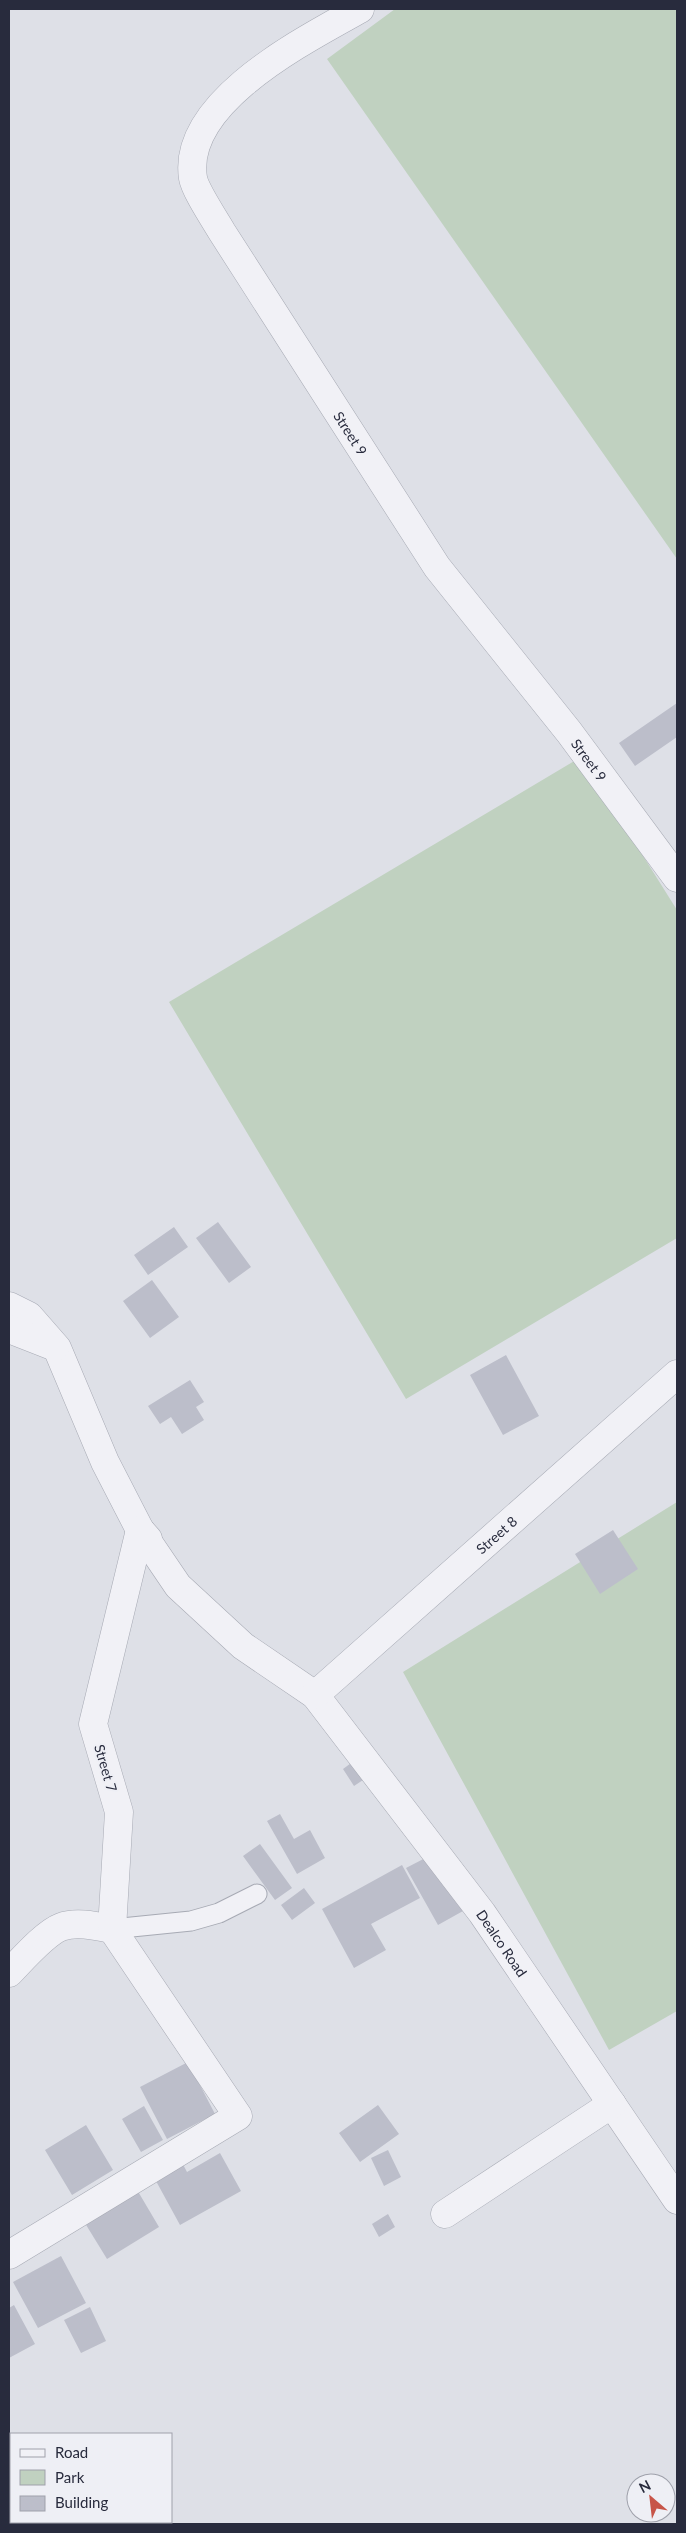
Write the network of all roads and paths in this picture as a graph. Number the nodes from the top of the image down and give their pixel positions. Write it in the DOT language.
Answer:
graph roads {
  1 [pos="360,9"];
  2 [pos="677,878"];
  3 [pos="9,1306"];
  4 [pos="9,1329"];
  5 [pos="57,1348"];
  6 [pos="677,1374"];
  7 [pos="140,1530"];
  8 [pos="315,1695"];
  9 [pos="257,1894"];
  10 [pos="112,1929"];
  11 [pos="9,1974"];
  12 [pos="612,2104"];
  13 [pos="677,2200"];
  14 [pos="445,2214"];
  15 [pos="9,2255"];
  1 -- 2 [label="street, Street 9"];
  3 -- 5 [label="street, Dealco Road"];
  4 -- 5 [label="street"];
  5 -- 7 [label="street, Dealco Road"];
  6 -- 8 [label="street, Street 8"];
  7 -- 8 [label="street, Dealco Road"];
  7 -- 10 [label="street, Street 7"];
  8 -- 12 [label="street, Dealco Road"];
  9 -- 10 [label="lane"];
  10 -- 11 [label="street"];
  10 -- 15 [label="street"];
  12 -- 13 [label="street, Dealco Road"];
  12 -- 14 [label="street"];
}
